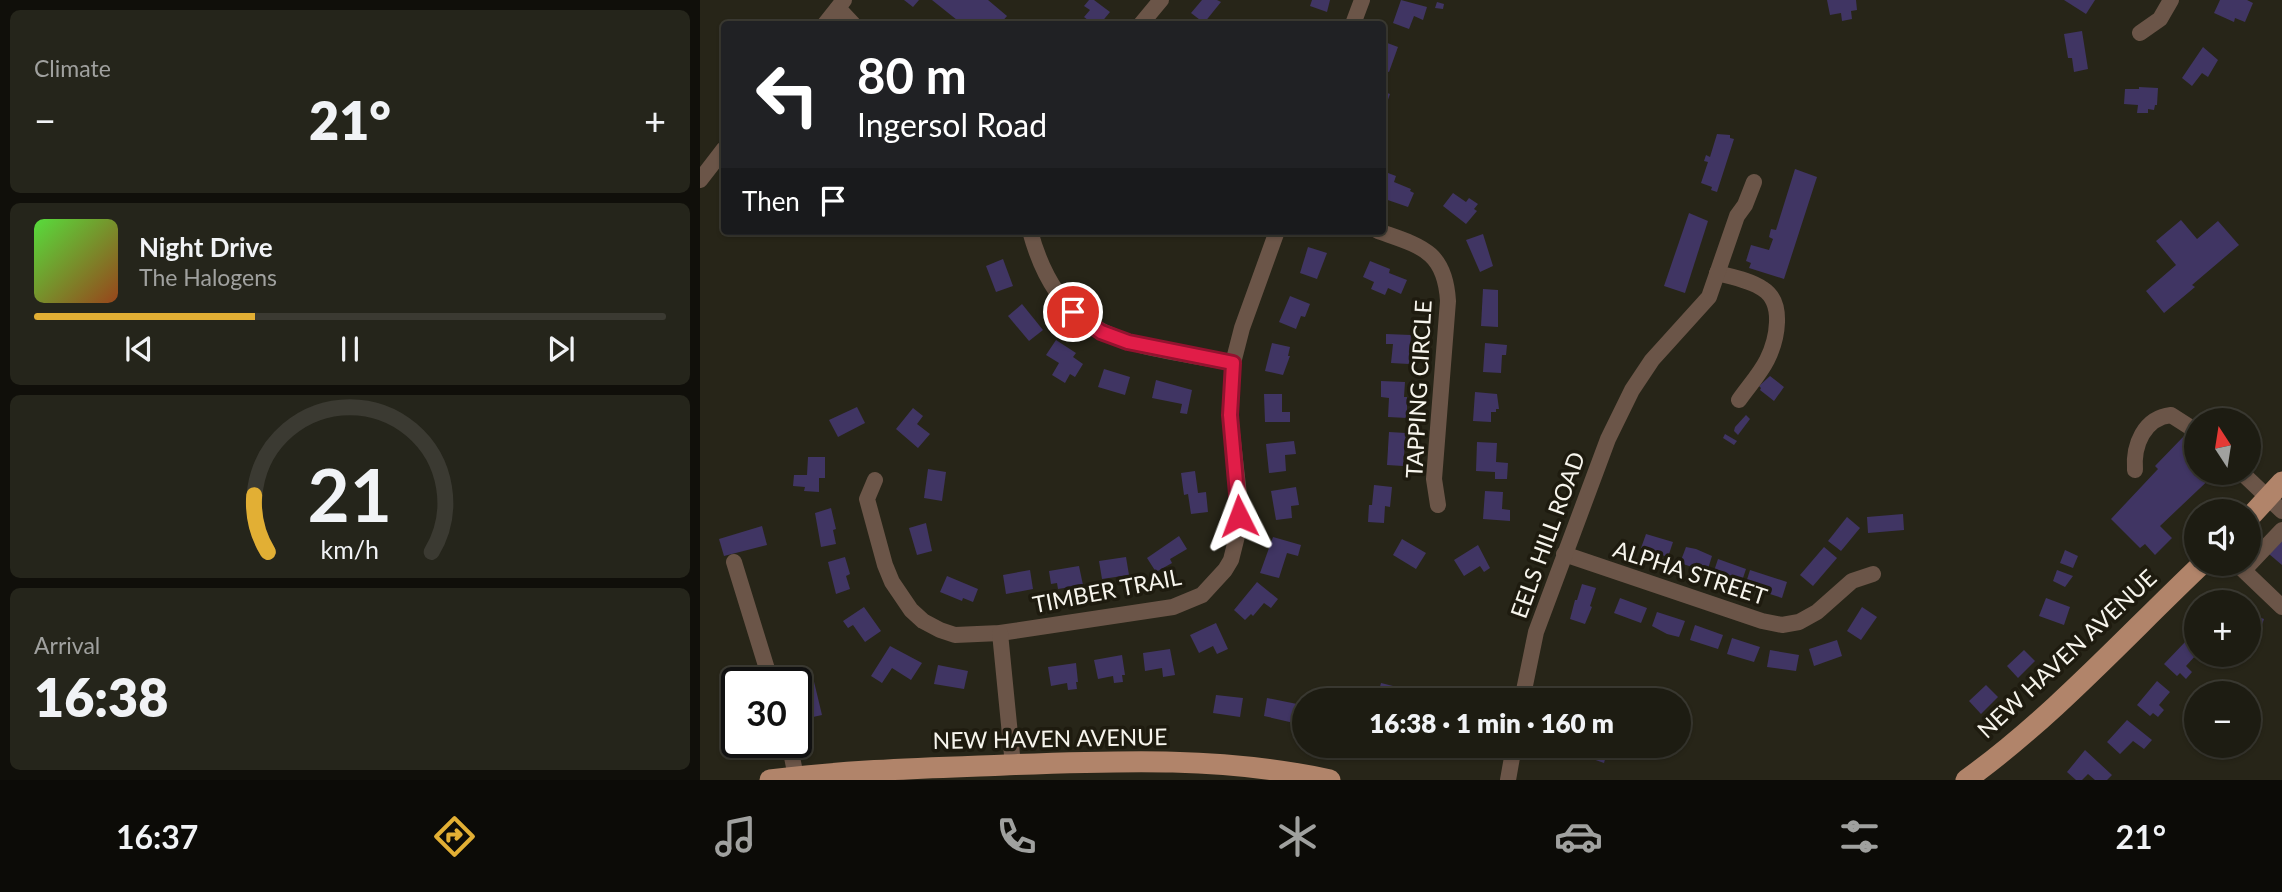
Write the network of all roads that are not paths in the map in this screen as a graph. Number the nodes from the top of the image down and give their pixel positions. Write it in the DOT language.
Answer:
graph roads {
  1 [pos="1161,0"];
  2 [pos="1362,0"];
  3 [pos="2171,0"];
  4 [pos="841,4"];
  5 [pos="827,21"];
  6 [pos="851,21"];
  7 [pos="1144,21"];
  8 [pos="1354,21"];
  9 [pos="2140,33"];
  10 [pos="721,153"];
  11 [pos="700,180"];
  12 [pos="1754,182"];
  13 [pos="1386,234"];
  14 [pos="1031,235"];
  15 [pos="1276,235"];
  16 [pos="1717,273"];
  17 [pos="1233,363"];
  18 [pos="1739,400"];
  19 [pos="2184,423"];
  20 [pos="2135,470"];
  21 [pos="875,480"];
  22 [pos="2260,485"];
  23 [pos="2277,497"];
  24 [pos="1438,505"];
  25 [pos="2261,509"];
  26 [pos="2282,530"];
  27 [pos="2261,549"];
  28 [pos="1564,554"];
  29 [pos="734,562"];
  30 [pos="1873,574"];
  31 [pos="2189,576"];
  32 [pos="2250,576"];
  33 [pos="2282,607"];
  34 [pos="1000,633"];
  35 [pos="766,667"];
  36 [pos="1524,688"];
  37 [pos="792,758"];
  38 [pos="1512,758"];
  39 [pos="1013,765"];
  40 [pos="796,777"];
  41 [pos="770,780"];
  42 [pos="1330,780"];
  43 [pos="1508,780"];
  44 [pos="1966,780"];
  1 -- 7 [label="street"];
  2 -- 8 [label="street"];
  3 -- 9 [label="street"];
  4 -- 5 [label="street"];
  4 -- 6 [label="street"];
  10 -- 11 [label="street"];
  12 -- 16 [label="street, EELS HILL ROAD"];
  13 -- 24 [label="street, TAPPING CIRCLE"];
  14 -- 17 [label="street"];
  15 -- 17 [label="street, TIMBER TRAIL"];
  16 -- 18 [label="street"];
  16 -- 28 [label="street, EELS HILL ROAD"];
  17 -- 34 [label="street, TIMBER TRAIL"];
  19 -- 20 [label="street"];
  21 -- 34 [label="street, TIMBER TRAIL"];
  22 -- 23 [label="street"];
  23 -- 25 [label="main road"];
  26 -- 27 [label="street"];
  28 -- 30 [label="street, ALPHA STREET"];
  28 -- 36 [label="street, EELS HILL ROAD"];
  29 -- 35 [label="street"];
  31 -- 44 [label="main road, NEW HAVEN AVENUE"];
  32 -- 33 [label="street"];
  34 -- 39 [label="street"];
  37 -- 40 [label="street"];
  38 -- 43 [label="street"];
  39 -- 40 [label="main road, NEW HAVEN AVENUE"];
  39 -- 42 [label="main road, NEW HAVEN AVENUE"];
  40 -- 41 [label="main road, NEW HAVEN AVENUE"];
}
